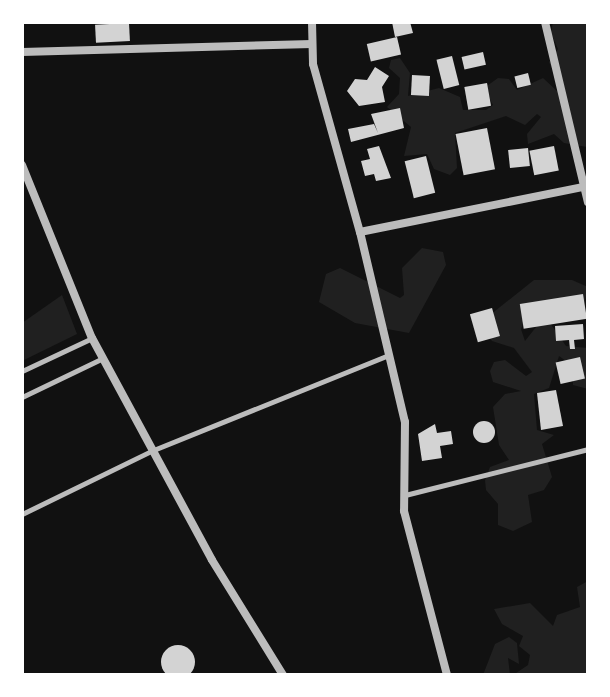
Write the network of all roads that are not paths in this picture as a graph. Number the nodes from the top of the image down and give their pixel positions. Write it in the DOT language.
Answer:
graph roads {
  1 [pos="312,22"];
  2 [pos="545,22"];
  3 [pos="312,44"];
  4 [pos="22,52"];
  5 [pos="22,165"];
  6 [pos="586,186"];
  7 [pos="588,202"];
  8 [pos="360,232"];
  9 [pos="92,338"];
  10 [pos="389,355"];
  11 [pos="103,358"];
  12 [pos="22,371"];
  13 [pos="22,397"];
  14 [pos="588,449"];
  15 [pos="151,451"];
  16 [pos="404,496"];
  17 [pos="22,514"];
  18 [pos="283,675"];
  19 [pos="447,675"];
  1 -- 3 [label="street"];
  2 -- 6 [label="street"];
  3 -- 4 [label="street"];
  3 -- 8 [label="street"];
  5 -- 9 [label="street"];
  6 -- 7 [label="street"];
  6 -- 8 [label="street"];
  8 -- 10 [label="street"];
  9 -- 11 [label="street"];
  9 -- 12 [label="lane"];
  10 -- 15 [label="lane"];
  10 -- 16 [label="street"];
  11 -- 13 [label="lane"];
  11 -- 15 [label="street"];
  14 -- 16 [label="lane"];
  15 -- 17 [label="lane"];
  15 -- 18 [label="street"];
  16 -- 19 [label="street"];
}
